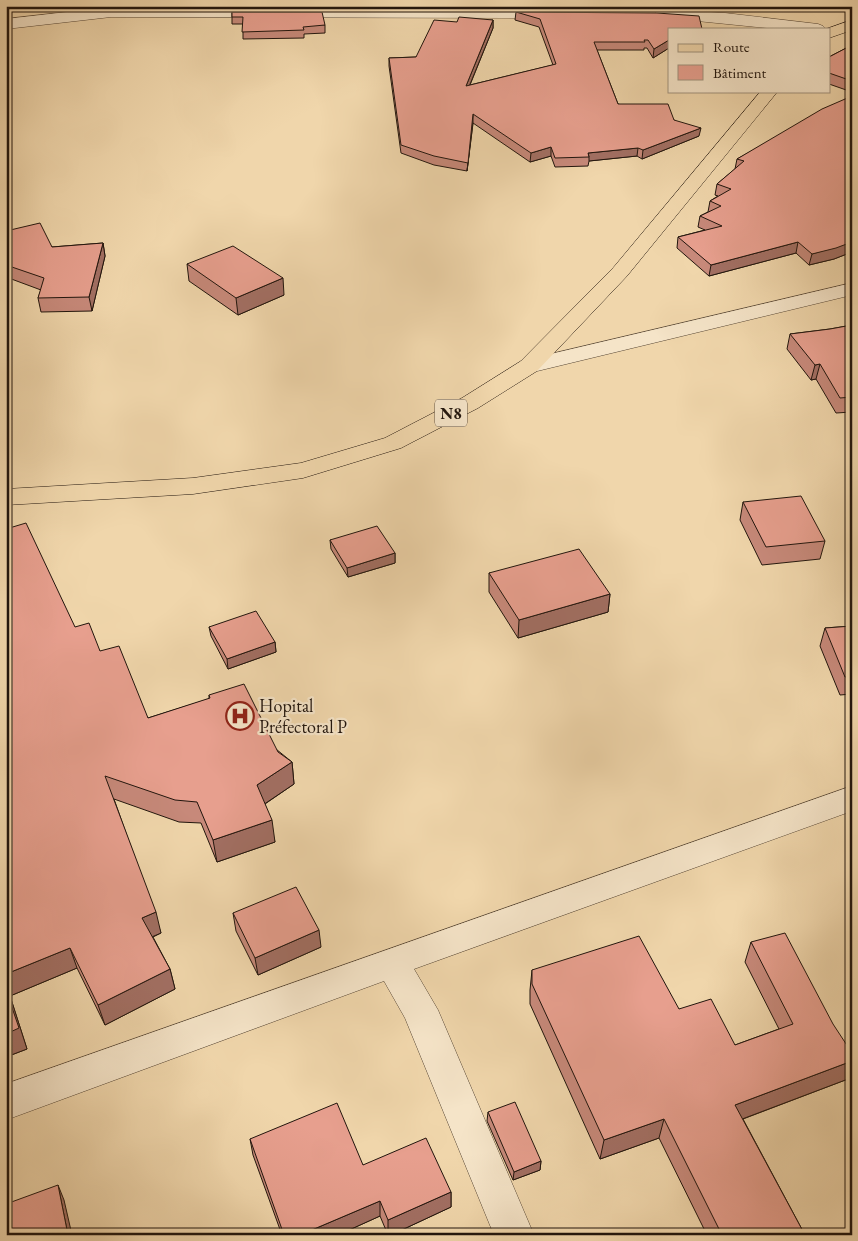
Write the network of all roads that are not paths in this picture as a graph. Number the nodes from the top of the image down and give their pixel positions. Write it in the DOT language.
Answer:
graph roads {
  1 [pos="770,6"];
  2 [pos="567,13"];
  3 [pos="646,14"];
  4 [pos="6,24"];
  5 [pos="852,25"];
  6 [pos="792,26"];
  7 [pos="806,28"];
  8 [pos="830,30"];
  9 [pos="769,92"];
  10 [pos="852,289"];
  11 [pos="529,366"];
  12 [pos="6,497"];
  13 [pos="852,798"];
  14 [pos="391,962"];
  15 [pos="6,1102"];
  16 [pos="514,1235"];
  1 -- 6 [label="street"];
  2 -- 4 [label="street"];
  3 -- 6 [label="street"];
  5 -- 8 [label="main road"];
  6 -- 7 [label="street"];
  9 -- 11 [label="main road, N8"];
  10 -- 11 [label="street"];
  11 -- 12 [label="main road, N8"];
  13 -- 14 [label="street"];
  14 -- 15 [label="street"];
  14 -- 16 [label="street"];
}
